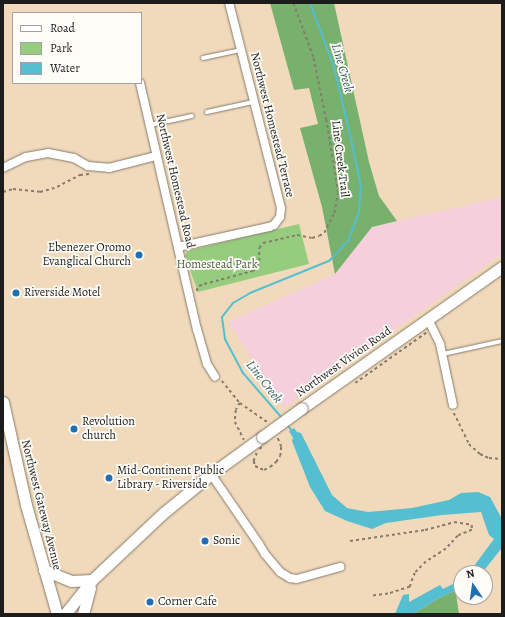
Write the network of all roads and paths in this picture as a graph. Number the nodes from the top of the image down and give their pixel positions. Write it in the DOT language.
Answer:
graph roads {
  1 [pos="229,3"];
  2 [pos="294,3"];
  3 [pos="240,50"];
  4 [pos="203,58"];
  5 [pos="140,84"];
  6 [pos="253,102"];
  7 [pos="207,112"];
  8 [pos="192,116"];
  9 [pos="149,125"];
  10 [pos="156,156"];
  11 [pos="3,168"];
  12 [pos="93,174"];
  13 [pos="3,192"];
  14 [pos="178,247"];
  15 [pos="502,267"];
  16 [pos="196,292"];
  17 [pos="428,319"];
  18 [pos="502,341"];
  19 [pos="443,354"];
  20 [pos="218,377"];
  21 [pos="3,402"];
  22 [pos="240,403"];
  23 [pos="452,405"];
  24 [pos="268,424"];
  25 [pos="275,433"];
  26 [pos="244,440"];
  27 [pos="259,449"];
  28 [pos="502,459"];
  29 [pos="211,474"];
  30 [pos="350,541"];
  31 [pos="340,567"];
  32 [pos="44,570"];
  33 [pos="92,580"];
  34 [pos="372,596"];
  35 [pos="57,614"];
  36 [pos="66,614"];
  37 [pos="83,614"];
  1 -- 3 [label="street, Northwest Homestead Terrace"];
  2 -- 16 [label="path, Line Creek Trail"];
  3 -- 4 [label="lane"];
  3 -- 6 [label="street, Northwest Homestead Terrace"];
  5 -- 9 [label="street, Northwest Homestead Road"];
  6 -- 7 [label="lane"];
  6 -- 14 [label="street, Northwest Homestead Terrace"];
  8 -- 9 [label="lane"];
  9 -- 10 [label="street, Northwest Homestead Road"];
  10 -- 11 [label="street"];
  10 -- 14 [label="street, Northwest Homestead Road"];
  12 -- 13 [label="path"];
  14 -- 20 [label="street, Northwest Homestead Road"];
  15 -- 17 [label="main road, Northwest Vivion Road"];
  17 -- 19 [label="street"];
  17 -- 29 [label="main road, Northwest Vivion Road, bridge"];
  18 -- 19 [label="lane"];
  19 -- 23 [label="street"];
  20 -- 22 [label="path"];
  21 -- 32 [label="main road, Northwest Gateway Avenue"];
  22 -- 24 [label="path"];
  22 -- 26 [label="path"];
  23 -- 28 [label="path"];
  25 -- 27 [label="path"];
  29 -- 31 [label="street"];
  29 -- 33 [label="main road, Northwest Vivion Road"];
  30 -- 34 [label="path"];
  32 -- 33 [label="main road"];
  32 -- 35 [label="main road, Northwest Gateway Avenue"];
  33 -- 36 [label="main road, Northwest Vivion Road"];
  33 -- 37 [label="main road"];
}
